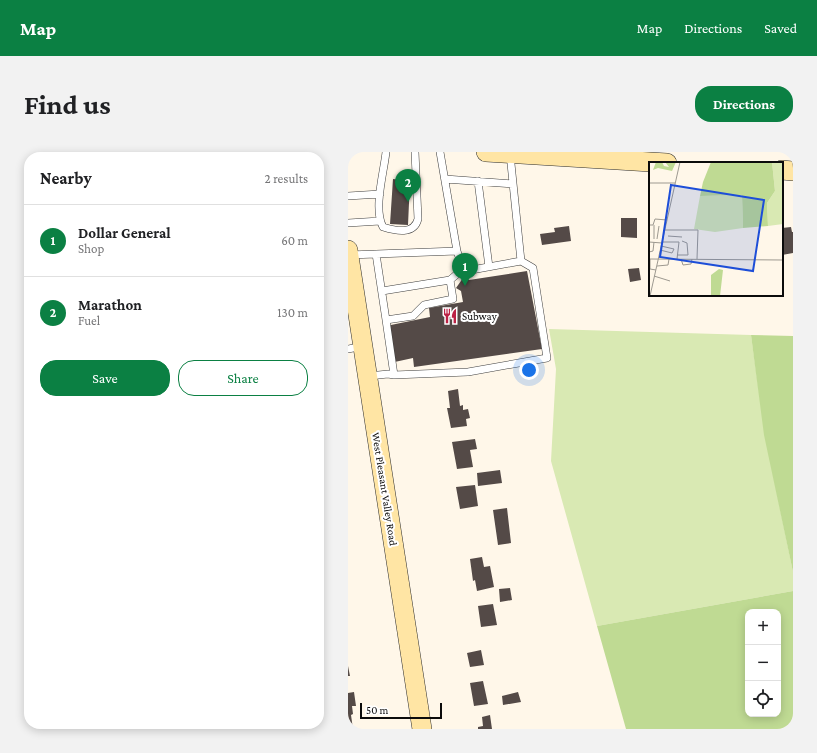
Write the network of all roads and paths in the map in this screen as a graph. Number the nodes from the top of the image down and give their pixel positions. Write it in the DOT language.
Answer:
graph roads {
  1 [pos="386,152"];
  2 [pos="415,152"];
  3 [pos="440,152"];
  4 [pos="486,152"];
  5 [pos="510,154"];
  6 [pos="536,154"];
  7 [pos="575,155"];
  8 [pos="656,162"];
  9 [pos="783,170"];
  10 [pos="793,171"];
  11 [pos="445,179"];
  12 [pos="478,181"];
  13 [pos="513,184"];
  14 [pos="380,194"];
  15 [pos="348,196"];
  16 [pos="380,221"];
  17 [pos="348,223"];
  18 [pos="456,251"];
  19 [pos="348,252"];
  20 [pos="376,254"];
  21 [pos="521,261"];
  22 [pos="489,267"];
  23 [pos="463,269"];
  24 [pos="350,280"];
  25 [pos="450,280"];
  26 [pos="382,291"];
  27 [pos="386,320"];
  28 [pos="356,348"];
  29 [pos="394,375"];
  30 [pos="368,377"];
  31 [pos="422,729"];
  1 -- 14 [label="lane"];
  2 -- 16 [label="lane"];
  3 -- 11 [label="lane"];
  4 -- 5 [label="main road"];
  5 -- 6 [label="main road"];
  5 -- 13 [label="lane"];
  6 -- 7 [label="main road"];
  7 -- 8 [label="main road"];
  9 -- 10 [label="main road"];
  11 -- 12 [label="lane"];
  11 -- 18 [label="lane"];
  12 -- 13 [label="lane"];
  12 -- 22 [label="lane"];
  13 -- 21 [label="lane"];
  14 -- 15 [label="lane"];
  14 -- 16 [label="lane"];
  16 -- 17 [label="lane"];
  18 -- 20 [label="lane"];
  18 -- 23 [label="lane"];
  19 -- 20 [label="lane"];
  19 -- 24 [label="main road, West Pleasant Valley Road"];
  20 -- 26 [label="lane"];
  21 -- 22 [label="lane"];
  21 -- 29 [label="lane"];
  22 -- 23 [label="lane"];
  23 -- 25 [label="lane"];
  24 -- 28 [label="main road, West Pleasant Valley Road"];
  25 -- 26 [label="lane"];
  25 -- 27 [label="lane"];
  26 -- 27 [label="lane"];
  27 -- 29 [label="lane"];
  28 -- 30 [label="main road, West Pleasant Valley Road"];
  29 -- 30 [label="lane"];
  30 -- 31 [label="main road, West Pleasant Valley Road"];
}
